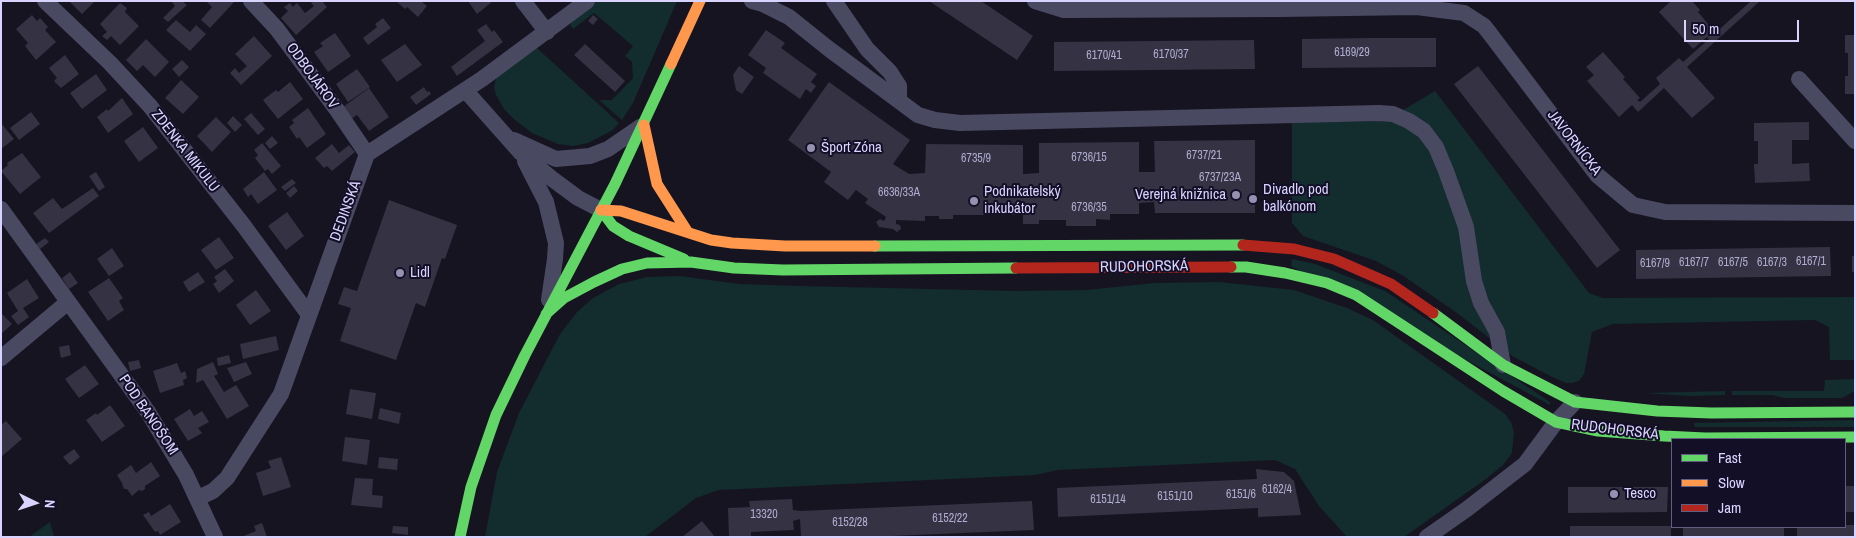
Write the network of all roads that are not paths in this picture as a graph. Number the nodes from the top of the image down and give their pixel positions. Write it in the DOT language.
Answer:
graph roads {
  1 [pos="46,1"];
  2 [pos="251,1"];
  3 [pos="523,1"];
  4 [pos="587,1"];
  5 [pos="700,1"];
  6 [pos="834,1"];
  7 [pos="1035,1"];
  8 [pos="757,3"];
  9 [pos="1417,4"];
  10 [pos="546,32"];
  11 [pos="1798,79"];
  12 [pos="465,90"];
  13 [pos="899,101"];
  14 [pos="644,125"];
  15 [pos="506,136"];
  16 [pos="1855,141"];
  17 [pos="520,152"];
  18 [pos="367,154"];
  19 [pos="1,209"];
  20 [pos="601,210"];
  21 [pos="1855,213"];
  22 [pos="686,231"];
  23 [pos="691,262"];
  24 [pos="68,302"];
  25 [pos="546,314"];
  26 [pos="309,315"];
  27 [pos="1,358"];
  28 [pos="1503,365"];
  29 [pos="1575,402"];
  30 [pos="1855,412"];
  31 [pos="1556,422"];
  32 [pos="1855,437"];
  33 [pos="198,498"];
  34 [pos="215,537"];
  35 [pos="460,537"];
  36 [pos="1427,537"];
  1 -- 26 [label="street, ZDENKA MIKULU"];
  2 -- 18 [label="street, ODBOJÁROV"];
  3 -- 10 [label="street"];
  4 -- 10 [label="street"];
  5 -- 14 [label="street"];
  6 -- 13 [label="street"];
  7 -- 9 [label="street, JAVORNÍCKA"];
  8 -- 13 [label="street"];
  9 -- 21 [label="street, JAVORNÍCKA"];
  10 -- 12 [label="street"];
  11 -- 16 [label="street"];
  12 -- 15 [label="street"];
  12 -- 18 [label="street"];
  13 -- 28 [label="street"];
  14 -- 15 [label="street"];
  14 -- 20 [label="street"];
  14 -- 22 [label="street"];
  15 -- 17 [label="street"];
  17 -- 20 [label="street"];
  17 -- 25 [label="street"];
  18 -- 26 [label="street, DEDINSKÁ"];
  19 -- 24 [label="street, POD BANOŠOM"];
  20 -- 22 [label="street, RUDOHORSKÁ"];
  20 -- 23 [label="street, RUDOHORSKÁ"];
  20 -- 25 [label="street"];
  22 -- 28 [label="street, RUDOHORSKÁ"];
  23 -- 25 [label="street, RUDOHORSKÁ"];
  23 -- 31 [label="street, RUDOHORSKÁ"];
  24 -- 27 [label="street"];
  24 -- 33 [label="street, POD BANOŠOM"];
  25 -- 35 [label="street"];
  26 -- 33 [label="street, DEDINSKÁ"];
  28 -- 29 [label="street, RUDOHORSKÁ"];
  29 -- 30 [label="street, RUDOHORSKÁ"];
  29 -- 31 [label="street, RUDOHORSKÁ"];
  31 -- 32 [label="street, RUDOHORSKÁ"];
  31 -- 36 [label="street"];
  33 -- 34 [label="street, POD BANOŠOM"];
}
